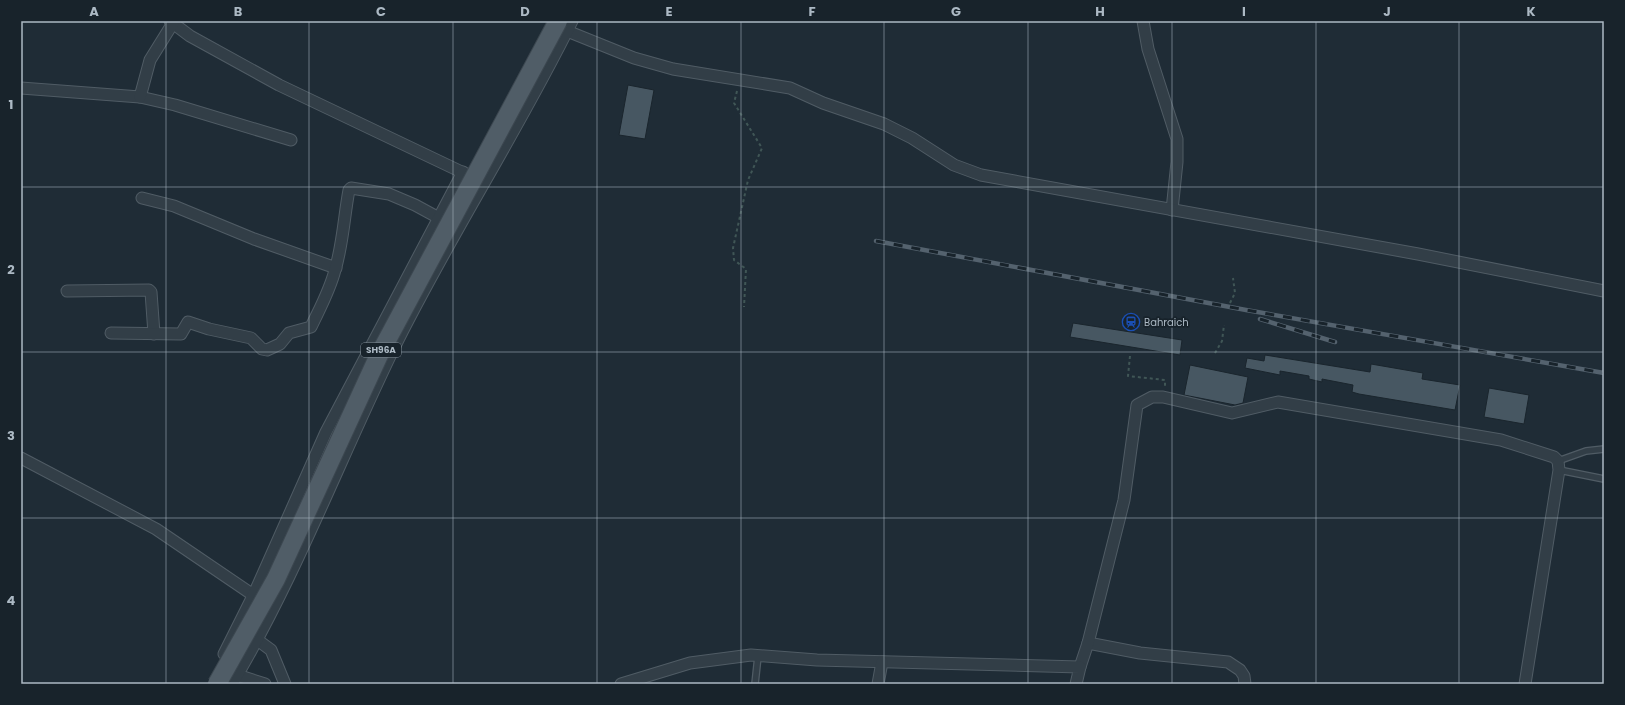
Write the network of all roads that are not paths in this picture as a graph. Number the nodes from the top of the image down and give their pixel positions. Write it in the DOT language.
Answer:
graph roads {
  1 [pos="1143,21"];
  2 [pos="172,22"];
  3 [pos="566,24"];
  4 [pos="21,88"];
  5 [pos="140,97"];
  6 [pos="291,140"];
  7 [pos="463,172"];
  8 [pos="483,183"];
  9 [pos="142,198"];
  10 [pos="1172,210"];
  11 [pos="438,218"];
  12 [pos="336,268"];
  13 [pos="67,291"];
  14 [pos="1604,291"];
  15 [pos="111,333"];
  16 [pos="154,334"];
  17 [pos="1604,449"];
  18 [pos="21,458"];
  19 [pos="1558,466"];
  20 [pos="1604,479"];
  21 [pos="254,594"];
  22 [pos="271,610"];
  23 [pos="256,639"];
  24 [pos="1088,643"];
  25 [pos="758,656"];
  26 [pos="882,662"];
  27 [pos="1080,667"];
  28 [pos="235,679"];
  29 [pos="207,684"];
  30 [pos="217,684"];
  31 [pos="265,684"];
  32 [pos="285,684"];
  33 [pos="621,684"];
  34 [pos="755,684"];
  35 [pos="878,684"];
  36 [pos="1076,684"];
  37 [pos="1245,684"];
  38 [pos="1525,684"];
  1 -- 10 [label="street"];
  2 -- 5 [label="street"];
  2 -- 7 [label="street"];
  3 -- 8 [label="street"];
  3 -- 10 [label="street"];
  3 -- 30 [label="main road, SH96A, bridge"];
  4 -- 5 [label="street"];
  5 -- 6 [label="street"];
  7 -- 8 [label="street"];
  7 -- 11 [label="street"];
  8 -- 22 [label="street"];
  9 -- 12 [label="street"];
  10 -- 14 [label="street"];
  11 -- 12 [label="street"];
  11 -- 21 [label="street"];
  12 -- 16 [label="street"];
  13 -- 16 [label="street"];
  15 -- 16 [label="street"];
  17 -- 19 [label="lane"];
  18 -- 21 [label="street"];
  19 -- 20 [label="lane"];
  19 -- 24 [label="street"];
  19 -- 38 [label="street"];
  21 -- 22 [label="street"];
  21 -- 29 [label="street"];
  22 -- 23 [label="street"];
  23 -- 28 [label="street"];
  23 -- 32 [label="street"];
  24 -- 27 [label="street"];
  24 -- 37 [label="street"];
  25 -- 26 [label="street"];
  25 -- 33 [label="street"];
  25 -- 34 [label="lane"];
  26 -- 27 [label="street"];
  26 -- 35 [label="street"];
  27 -- 36 [label="street"];
  28 -- 31 [label="street"];
}
